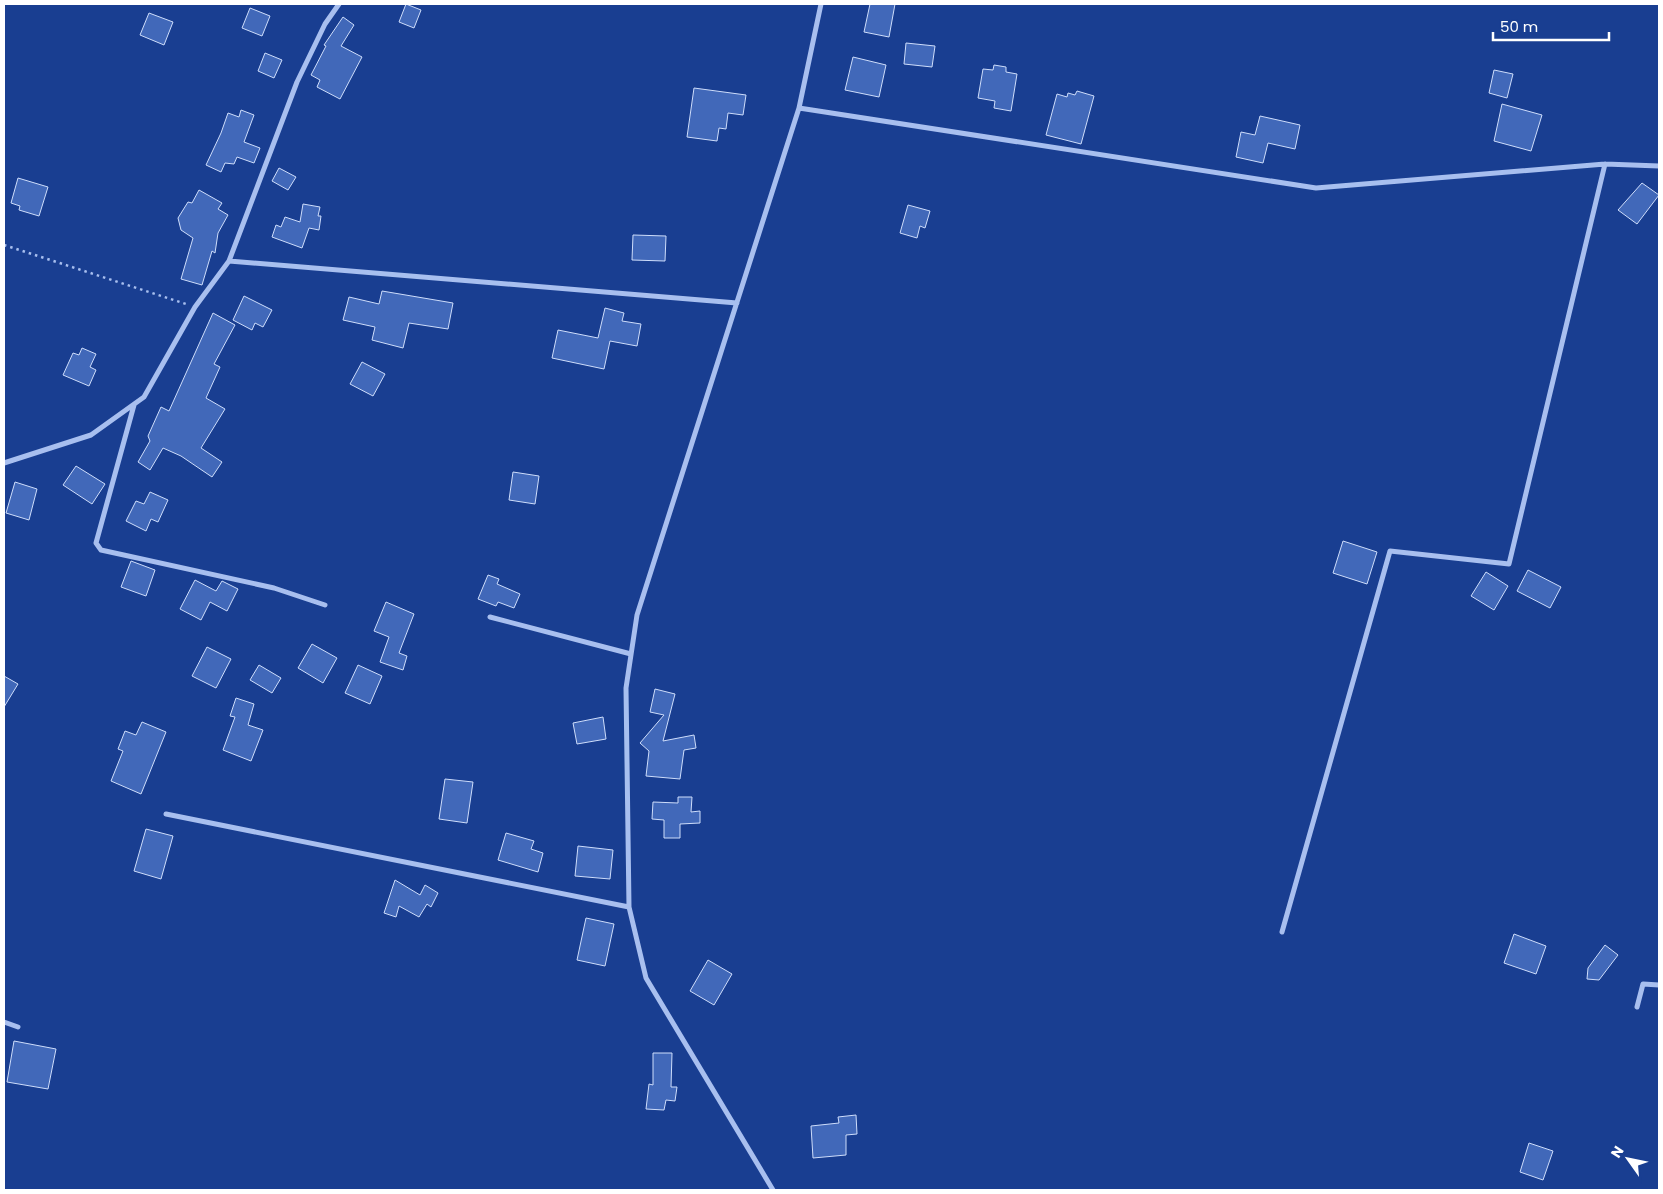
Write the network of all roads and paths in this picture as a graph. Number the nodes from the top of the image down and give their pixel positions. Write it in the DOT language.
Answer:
graph roads {
  1 [pos="339,4"];
  2 [pos="821,4"];
  3 [pos="799,108"];
  4 [pos="1605,164"];
  5 [pos="1659,166"];
  6 [pos="4,245"];
  7 [pos="229,261"];
  8 [pos="737,303"];
  9 [pos="194,307"];
  10 [pos="134,404"];
  11 [pos="4,463"];
  12 [pos="324,604"];
  13 [pos="490,616"];
  14 [pos="631,654"];
  15 [pos="166,814"];
  16 [pos="629,907"];
  17 [pos="1282,932"];
  18 [pos="1659,985"];
  19 [pos="1637,1007"];
  20 [pos="4,1022"];
  21 [pos="18,1027"];
  22 [pos="773,1190"];
  1 -- 7 [label="street"];
  2 -- 3 [label="street"];
  3 -- 4 [label="street"];
  3 -- 8 [label="street"];
  4 -- 5 [label="street"];
  4 -- 17 [label="street"];
  6 -- 9 [label="path"];
  7 -- 8 [label="street"];
  7 -- 9 [label="street"];
  8 -- 14 [label="street"];
  9 -- 10 [label="street"];
  10 -- 11 [label="street"];
  10 -- 12 [label="street"];
  13 -- 14 [label="street"];
  14 -- 16 [label="street"];
  15 -- 16 [label="street"];
  16 -- 22 [label="street"];
  18 -- 19 [label="street"];
  20 -- 21 [label="street"];
}
